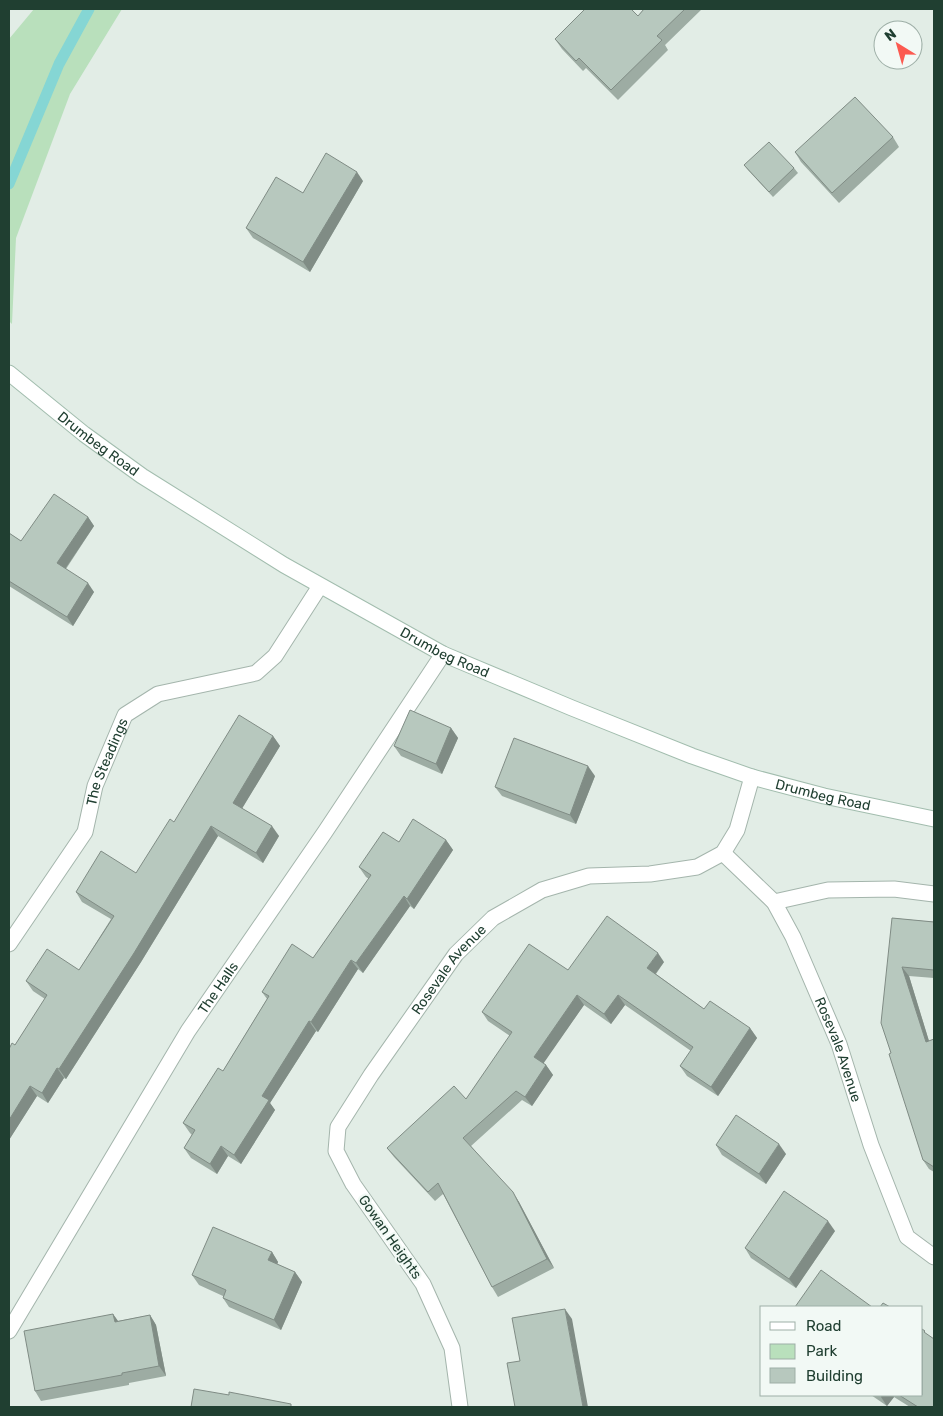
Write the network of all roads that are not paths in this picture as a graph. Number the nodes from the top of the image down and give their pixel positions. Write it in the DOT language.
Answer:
graph roads {
  1 [pos="9,373"];
  2 [pos="320,586"];
  3 [pos="443,654"];
  4 [pos="752,777"];
  5 [pos="934,819"];
  6 [pos="723,853"];
  7 [pos="934,894"];
  8 [pos="774,902"];
  9 [pos="9,944"];
  10 [pos="371,1075"];
  11 [pos="934,1257"];
  12 [pos="9,1331"];
  13 [pos="460,1407"];
  1 -- 2 [label="street, Drumbeg Road"];
  2 -- 3 [label="street, Drumbeg Road"];
  2 -- 9 [label="street, The Steadings"];
  3 -- 4 [label="street, Drumbeg Road"];
  3 -- 12 [label="street, The Halls"];
  4 -- 5 [label="street, Drumbeg Road"];
  4 -- 6 [label="street"];
  6 -- 8 [label="street, Rosevale Avenue"];
  6 -- 10 [label="street, Rosevale Avenue"];
  7 -- 8 [label="street"];
  8 -- 11 [label="street, Rosevale Avenue"];
  10 -- 13 [label="street, Gowan Heights"];
}
